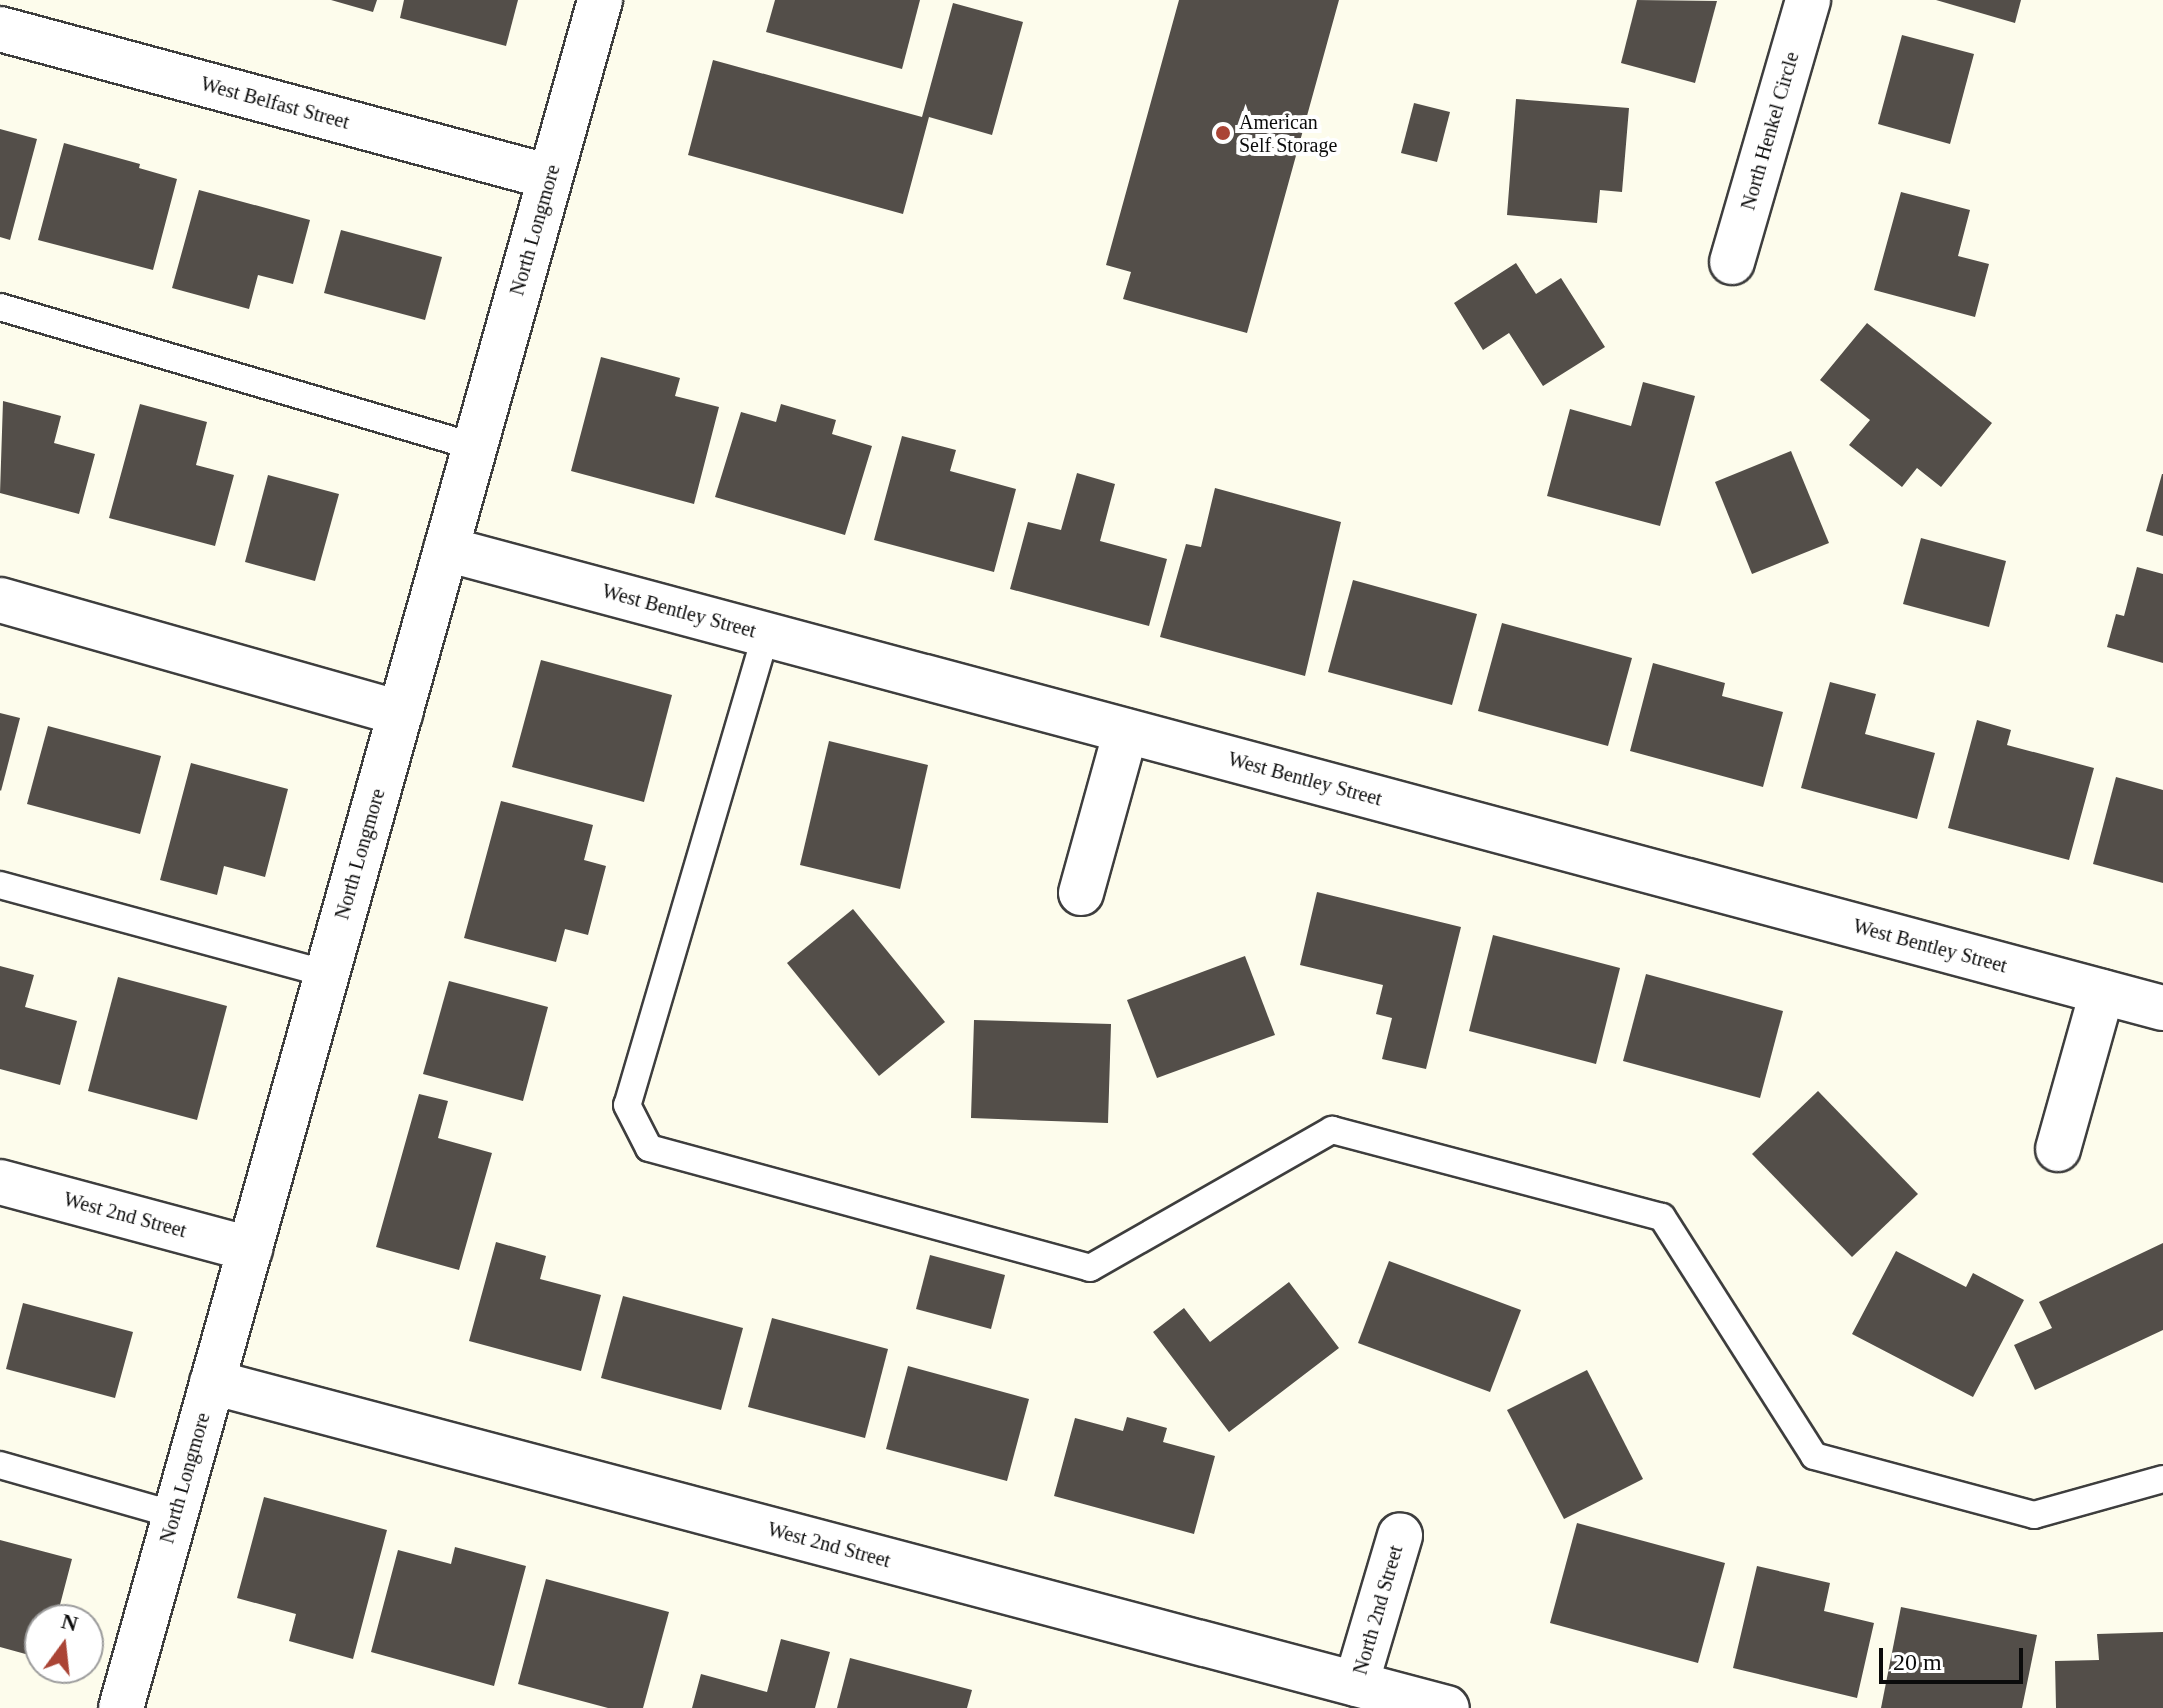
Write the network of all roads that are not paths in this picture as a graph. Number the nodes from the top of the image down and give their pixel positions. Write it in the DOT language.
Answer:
graph roads {
  1 [pos="600,0"];
  2 [pos="1808,0"];
  3 [pos="0,29"];
  4 [pos="550,177"];
  5 [pos="1732,262"];
  6 [pos="0,307"];
  7 [pos="475,447"];
  8 [pos="446,549"];
  9 [pos="0,600"];
  10 [pos="766,634"];
  11 [pos="400,713"];
  12 [pos="1126,731"];
  13 [pos="0,885"];
  14 [pos="1081,893"];
  15 [pos="327,974"];
  16 [pos="2102,992"];
  17 [pos="2163,1008"];
  18 [pos="2058,1149"];
  19 [pos="0,1182"];
  20 [pos="250,1249"];
  21 [pos="212,1382"];
  22 [pos="0,1465"];
  23 [pos="2163,1479"];
  24 [pos="175,1515"];
  25 [pos="1400,1535"];
  26 [pos="1356,1684"];
  27 [pos="121,1708"];
  28 [pos="1447,1708"];
  1 -- 4 [label="street, North Longmore"];
  2 -- 5 [label="street, North Henkel Circle"];
  3 -- 4 [label="street, West Belfast Street"];
  4 -- 7 [label="street, North Longmore"];
  6 -- 7 [label="lane"];
  7 -- 8 [label="street, North Longmore"];
  8 -- 10 [label="street, West Bentley Street"];
  8 -- 11 [label="street, North Longmore"];
  9 -- 11 [label="street"];
  10 -- 12 [label="street, West Bentley Street"];
  10 -- 23 [label="lane"];
  11 -- 15 [label="street, North Longmore"];
  12 -- 14 [label="street"];
  12 -- 16 [label="street, West Bentley Street"];
  13 -- 15 [label="lane"];
  15 -- 20 [label="street, North Longmore"];
  16 -- 17 [label="street, West Bentley Street"];
  16 -- 18 [label="street"];
  19 -- 20 [label="street, West 2nd Street"];
  20 -- 21 [label="street, North Longmore"];
  21 -- 24 [label="street, North Longmore"];
  21 -- 26 [label="street, West 2nd Street"];
  22 -- 24 [label="lane"];
  24 -- 27 [label="street, North Longmore"];
  25 -- 26 [label="street, North 2nd Street"];
  26 -- 28 [label="street, West 2nd Street"];
}
